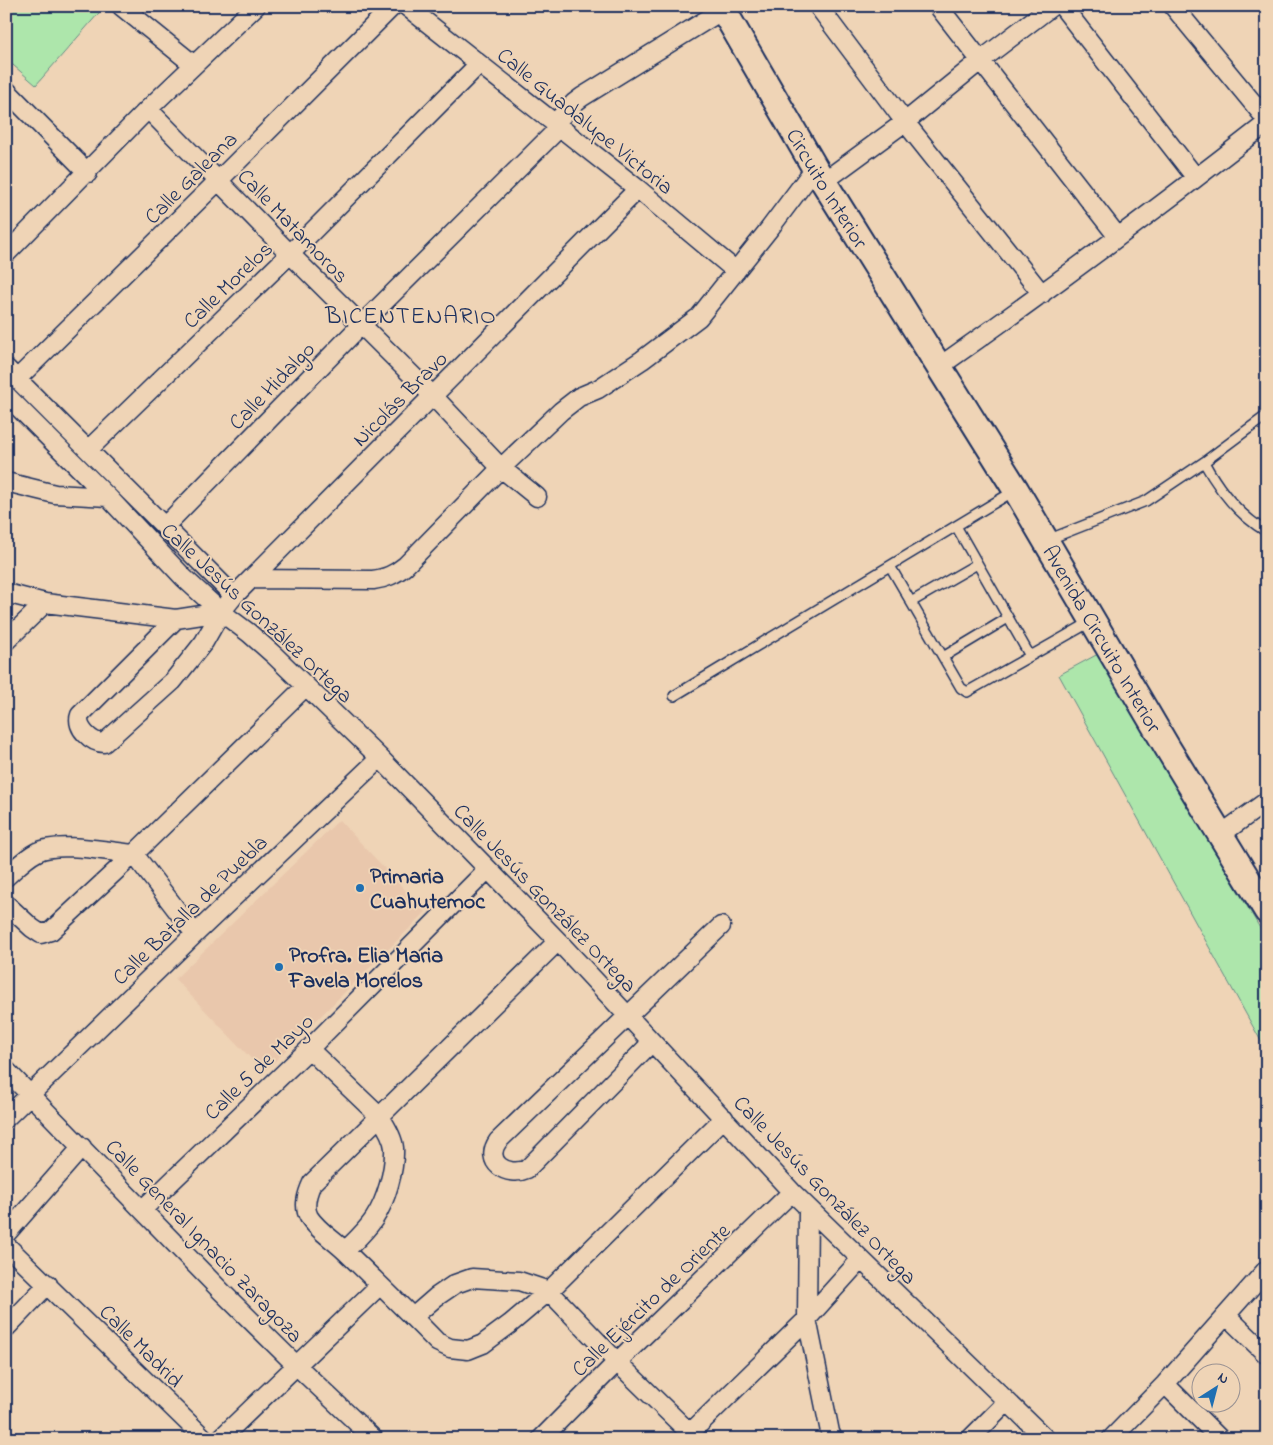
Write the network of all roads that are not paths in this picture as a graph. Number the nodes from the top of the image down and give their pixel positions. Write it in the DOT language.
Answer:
graph roads {
  1 [pos="121,6"];
  2 [pos="256,6"];
  3 [pos="393,6"];
  4 [pos="406,6"];
  5 [pos="818,6"];
  6 [pos="938,6"];
  7 [pos="1052,6"];
  8 [pos="1062,6"];
  9 [pos="1173,6"];
  10 [pos="724,7"];
  11 [pos="980,61"];
  12 [pos="194,64"];
  13 [pos="479,64"];
  14 [pos="6,90"];
  15 [pos="148,109"];
  16 [pos="1267,121"];
  17 [pos="906,122"];
  18 [pos="557,126"];
  19 [pos="88,172"];
  20 [pos="819,175"];
  21 [pos="1196,178"];
  22 [pos="220,180"];
  23 [pos="638,189"];
  24 [pos="1118,236"];
  25 [pos="10,243"];
  26 [pos="290,254"];
  27 [pos="736,271"];
  28 [pos="1042,294"];
  29 [pos="361,325"];
  30 [pos="940,366"];
  31 [pos="12,374"];
  32 [pos="6,395"];
  33 [pos="433,396"];
  34 [pos="1267,415"];
  35 [pos="89,450"];
  36 [pos="1204,462"];
  37 [pos="501,468"];
  38 [pos="6,482"];
  39 [pos="1016,490"];
  40 [pos="108,497"];
  41 [pos="537,497"];
  42 [pos="165,526"];
  43 [pos="956,526"];
  44 [pos="1267,532"];
  45 [pos="1046,540"];
  46 [pos="977,564"];
  47 [pos="890,566"];
  48 [pos="252,579"];
  49 [pos="6,593"];
  50 [pos="234,596"];
  51 [pos="911,602"];
  52 [pos="45,603"];
  53 [pos="221,612"];
  54 [pos="1008,618"];
  55 [pos="176,619"];
  56 [pos="1093,620"];
  57 [pos="6,641"];
  58 [pos="1030,656"];
  59 [pos="943,657"];
  60 [pos="306,686"];
  61 [pos="674,696"];
  62 [pos="380,758"];
  63 [pos="1267,801"];
  64 [pos="1220,835"];
  65 [pos="134,854"];
  66 [pos="488,869"];
  67 [pos="6,877"];
  68 [pos="6,904"];
  69 [pos="1267,911"];
  70 [pos="721,926"];
  71 [pos="194,934"];
  72 [pos="558,941"];
  73 [pos="628,1015"];
  74 [pos="652,1042"];
  75 [pos="309,1048"];
  76 [pos="6,1070"];
  77 [pos="31,1094"];
  78 [pos="380,1117"];
  79 [pos="6,1118"];
  80 [pos="724,1118"];
  81 [pos="82,1147"];
  82 [pos="792,1192"];
  83 [pos="808,1208"];
  84 [pos="142,1209"];
  85 [pos="6,1234"];
  86 [pos="6,1245"];
  87 [pos="345,1251"];
  88 [pos="861,1259"];
  89 [pos="1267,1269"];
  90 [pos="48,1284"];
  91 [pos="379,1286"];
  92 [pos="549,1291"];
  93 [pos="1226,1315"];
  94 [pos="412,1317"];
  95 [pos="807,1319"];
  96 [pos="6,1328"];
  97 [pos="1267,1355"];
  98 [pos="617,1362"];
  99 [pos="296,1365"];
  100 [pos="1165,1384"];
  101 [pos="1007,1402"];
  102 [pos="829,1436"];
  103 [pos="690,1437"];
  104 [pos="205,1439"];
  105 [pos="220,1439"];
  106 [pos="374,1439"];
  107 [pos="541,1439"];
  108 [pos="970,1439"];
  109 [pos="1046,1439"];
  110 [pos="1111,1439"];
  111 [pos="1220,1439"];
  1 -- 12 [label="street"];
  2 -- 12 [label="street"];
  3 -- 22 [label="street, Calle Galeana"];
  4 -- 13 [label="street, Calle Guadalupe Victoria"];
  5 -- 17 [label="street"];
  6 -- 11 [label="street"];
  7 -- 11 [label="street"];
  8 -- 21 [label="street"];
  9 -- 16 [label="street"];
  10 -- 18 [label="street, Calle Hidalgo"];
  10 -- 20 [label="main road, Circuito Interior"];
  11 -- 17 [label="street"];
  11 -- 24 [label="street"];
  12 -- 15 [label="street"];
  13 -- 18 [label="street, Calle Guadalupe Victoria"];
  13 -- 26 [label="street, Calle Morelos"];
  14 -- 19 [label="street"];
  15 -- 19 [label="street"];
  15 -- 22 [label="street, Calle Matamoros"];
  16 -- 21 [label="street"];
  17 -- 20 [label="street"];
  17 -- 28 [label="street"];
  18 -- 23 [label="street, Calle Guadalupe Victoria"];
  18 -- 29 [label="street, Calle Hidalgo"];
  19 -- 25 [label="street"];
  20 -- 27 [label="street"];
  20 -- 30 [label="main road, Circuito Interior"];
  21 -- 24 [label="street"];
  22 -- 26 [label="street, Calle Matamoros"];
  22 -- 31 [label="street, Calle Galeana"];
  23 -- 27 [label="street, Calle Guadalupe Victoria"];
  23 -- 33 [label="street, Nicolás Bravo"];
  24 -- 28 [label="street"];
  26 -- 29 [label="street, Calle Matamoros"];
  26 -- 35 [label="street, Calle Morelos"];
  27 -- 37 [label="street"];
  28 -- 30 [label="street"];
  29 -- 33 [label="street, Calle Matamoros"];
  29 -- 42 [label="street, Calle Hidalgo"];
  30 -- 39 [label="main road, Avenida Circuito Interior"];
  31 -- 35 [label="street, Calle Jesús González Ortega"];
  32 -- 40 [label="street, Calle Jesús González Ortega"];
  33 -- 37 [label="street, Calle Matamoros"];
  33 -- 48 [label="street, Nicolás Bravo"];
  34 -- 36 [label="lane"];
  35 -- 42 [label="street, Calle Jesús González Ortega"];
  36 -- 44 [label="lane"];
  36 -- 45 [label="lane"];
  37 -- 41 [label="street, Calle Matamoros"];
  37 -- 48 [label="street"];
  38 -- 40 [label="street"];
  39 -- 43 [label="lane"];
  39 -- 45 [label="main road, Avenida Circuito Interior"];
  40 -- 53 [label="street, Calle Jesús González Ortega"];
  42 -- 50 [label="street, Calle Jesús González Ortega"];
  43 -- 46 [label="lane"];
  43 -- 47 [label="lane"];
  45 -- 56 [label="main road, Avenida Circuito Interior"];
  46 -- 51 [label="lane"];
  46 -- 54 [label="lane"];
  47 -- 51 [label="lane"];
  47 -- 61 [label="lane"];
  48 -- 50 [label="street, Nicolás Bravo"];
  49 -- 52 [label="street"];
  50 -- 53 [label="street, Nicolás Bravo"];
  51 -- 59 [label="lane"];
  52 -- 55 [label="street"];
  52 -- 57 [label="street"];
  53 -- 55 [label="street"];
  53 -- 55 [label="street, Nicolás Bravo"];
  53 -- 60 [label="street, Calle Jesús González Ortega"];
  54 -- 58 [label="lane"];
  54 -- 59 [label="lane"];
  56 -- 58 [label="lane"];
  56 -- 64 [label="main road, Avenida Circuito Interior"];
  58 -- 59 [label="lane"];
  60 -- 62 [label="street, Calle Jesús González Ortega"];
  60 -- 65 [label="street"];
  62 -- 66 [label="street, Calle Jesús González Ortega"];
  62 -- 71 [label="street, Calle Batalla de Puebla"];
  63 -- 64 [label="street"];
  64 -- 69 [label="main road, Avenida Circuito Interior"];
  65 -- 67 [label="street"];
  65 -- 68 [label="street"];
  65 -- 71 [label="street"];
  66 -- 72 [label="street, Calle Jesús González Ortega"];
  66 -- 75 [label="street, Calle 5 de Mayo"];
  70 -- 73 [label="street"];
  71 -- 77 [label="street, Calle Batalla de Puebla"];
  72 -- 73 [label="street, Calle Jesús González Ortega"];
  72 -- 78 [label="street"];
  73 -- 74 [label="street, Calle Jesús González Ortega"];
  73 -- 74 [label="street"];
  74 -- 80 [label="street, Calle Jesús González Ortega"];
  75 -- 78 [label="street"];
  75 -- 84 [label="street, Calle 5 de Mayo"];
  76 -- 77 [label="street, Calle General Ignacio Zaragoza"];
  77 -- 79 [label="street, Calle Batalla de Puebla"];
  77 -- 81 [label="street, Calle General Ignacio Zaragoza"];
  78 -- 87 [label="street"];
  78 -- 87 [label="street"];
  80 -- 82 [label="street, Calle Jesús González Ortega"];
  80 -- 92 [label="street"];
  81 -- 84 [label="street, Calle General Ignacio Zaragoza"];
  81 -- 85 [label="street"];
  82 -- 83 [label="street, Calle Jesús González Ortega"];
  82 -- 98 [label="street, Calle Ejército de Oriente"];
  83 -- 88 [label="street, Calle Jesús González Ortega"];
  83 -- 95 [label="street"];
  84 -- 99 [label="street, Calle General Ignacio Zaragoza"];
  86 -- 90 [label="street, Calle Madrid"];
  87 -- 91 [label="street"];
  88 -- 95 [label="street"];
  88 -- 101 [label="street, Calle Jesús González Ortega"];
  89 -- 93 [label="street"];
  90 -- 96 [label="street"];
  90 -- 104 [label="street, Calle Madrid"];
  91 -- 94 [label="street"];
  91 -- 99 [label="street"];
  92 -- 94 [label="street"];
  92 -- 94 [label="street"];
  92 -- 98 [label="street"];
  93 -- 97 [label="street"];
  93 -- 100 [label="street"];
  95 -- 102 [label="street"];
  95 -- 103 [label="street"];
  98 -- 103 [label="street"];
  98 -- 107 [label="street, Calle Ejército de Oriente"];
  99 -- 105 [label="street"];
  99 -- 106 [label="street, Calle General Ignacio Zaragoza"];
  100 -- 110 [label="street"];
  100 -- 111 [label="street"];
  101 -- 108 [label="street"];
  101 -- 109 [label="street, Calle Jesús González Ortega"];
}
